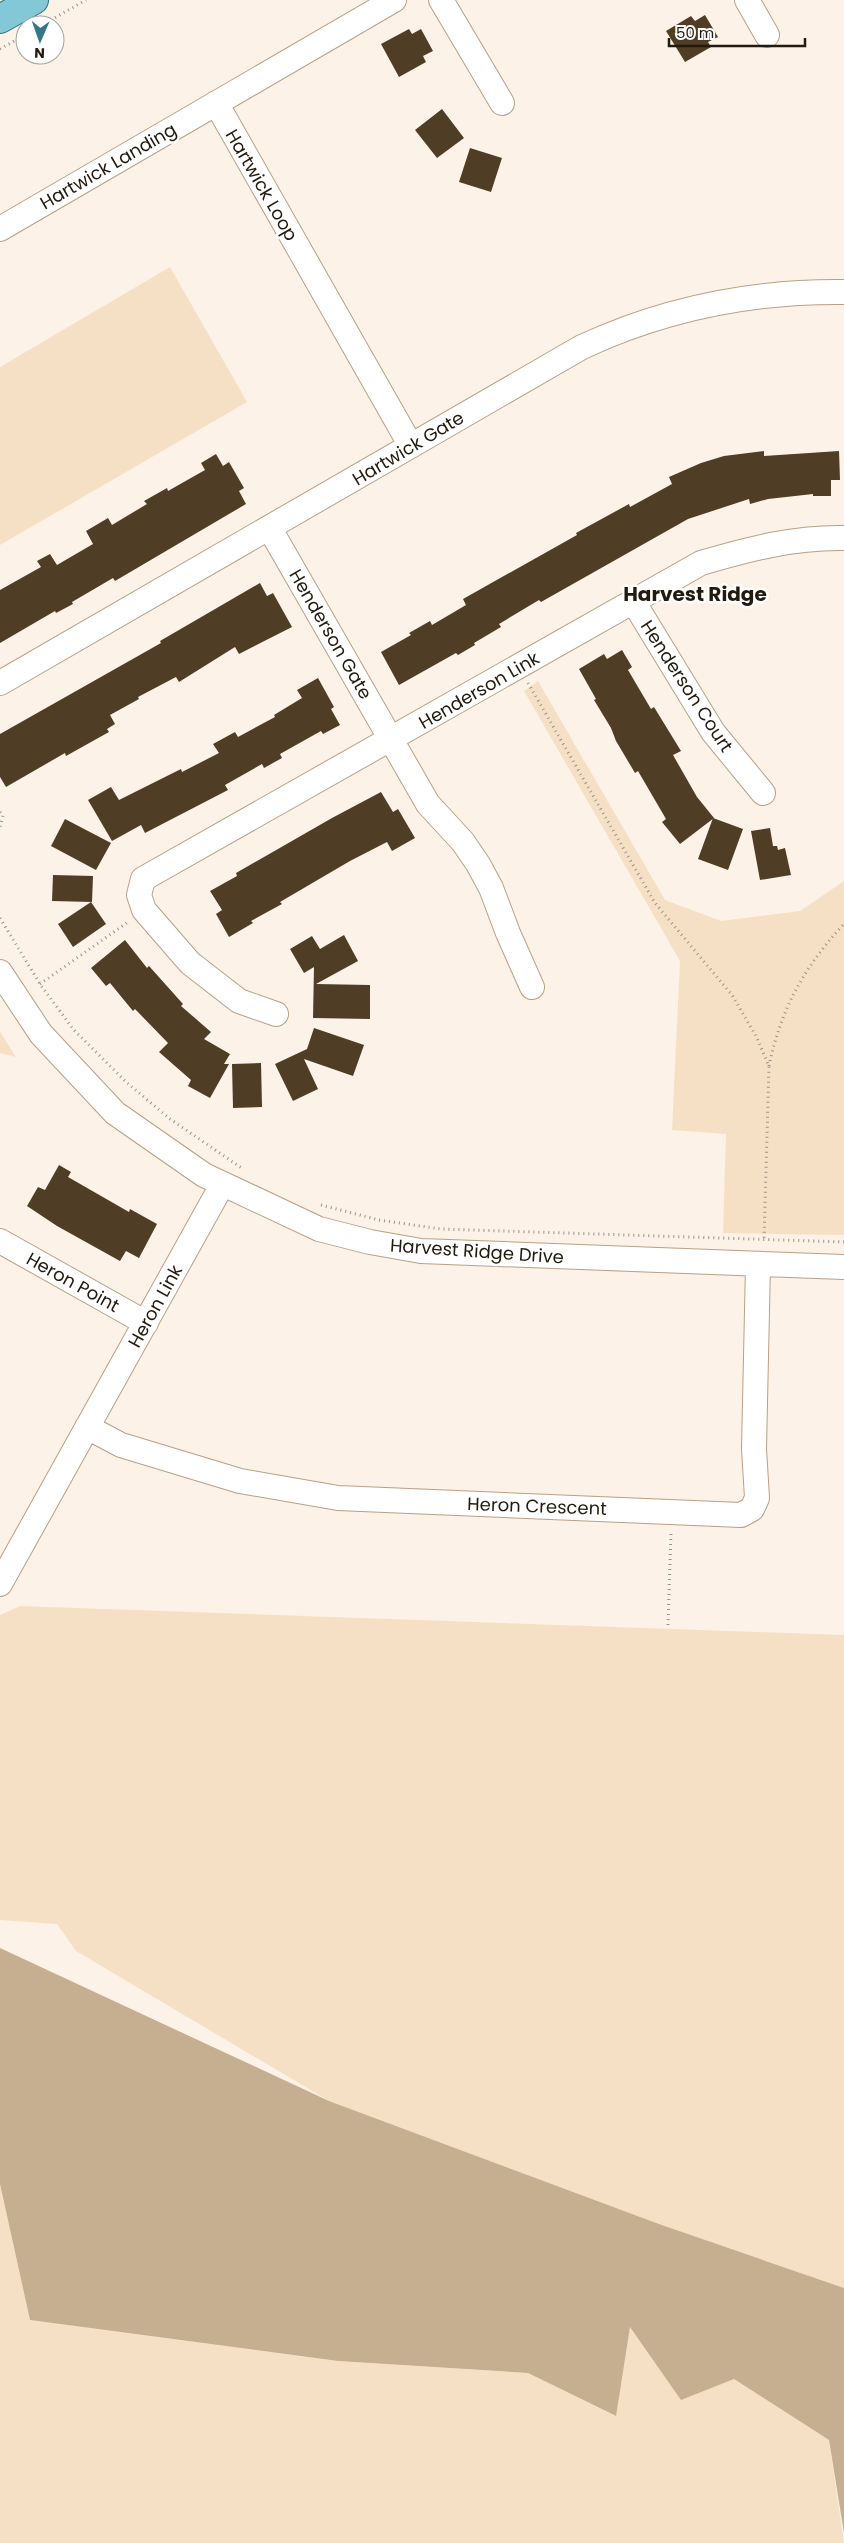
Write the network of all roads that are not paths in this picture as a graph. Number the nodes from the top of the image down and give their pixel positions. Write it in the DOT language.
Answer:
graph roads {
  1 [pos="8,0"];
  2 [pos="34,0"];
  3 [pos="394,0"];
  4 [pos="441,0"];
  5 [pos="747,0"];
  6 [pos="0,3"];
  7 [pos="0,19"];
  8 [pos="767,35"];
  9 [pos="216,103"];
  10 [pos="502,103"];
  11 [pos="0,229"];
  12 [pos="844,292"];
  13 [pos="411,446"];
  14 [pos="270,529"];
  15 [pos="844,538"];
  16 [pos="633,600"];
  17 [pos="0,683"];
  18 [pos="390,740"];
  19 [pos="763,793"];
  20 [pos="0,972"];
  21 [pos="532,987"];
  22 [pos="276,1014"];
  23 [pos="222,1185"];
  24 [pos="0,1241"];
  25 [pos="758,1265"];
  26 [pos="844,1267"];
  27 [pos="146,1323"];
  28 [pos="87,1427"];
  29 [pos="0,1584"];
  1 -- 6 [label="main road"];
  2 -- 7 [label="main road"];
  3 -- 9 [label="street"];
  4 -- 10 [label="street"];
  5 -- 8 [label="street"];
  9 -- 11 [label="street, Hartwick Landing"];
  9 -- 13 [label="street, Hartwick Loop"];
  12 -- 13 [label="street, Hartwick Gate"];
  13 -- 14 [label="street, Hartwick Gate"];
  14 -- 17 [label="street, Hartwick Gate"];
  14 -- 18 [label="street, Henderson Gate"];
  15 -- 16 [label="street, Henderson Link"];
  16 -- 18 [label="street, Henderson Link"];
  16 -- 19 [label="street, Henderson Court"];
  18 -- 21 [label="street, Henderson Gate"];
  18 -- 22 [label="street, Henderson Link"];
  20 -- 23 [label="street, Harvest Ridge Drive"];
  23 -- 25 [label="street, Harvest Ridge Drive"];
  23 -- 27 [label="street, Heron Link"];
  24 -- 27 [label="street, Heron Point"];
  25 -- 26 [label="street, Harvest Ridge Drive"];
  25 -- 28 [label="street, Heron Crescent"];
  27 -- 28 [label="street, Heron Link"];
  28 -- 29 [label="street, Heron Link"];
}
